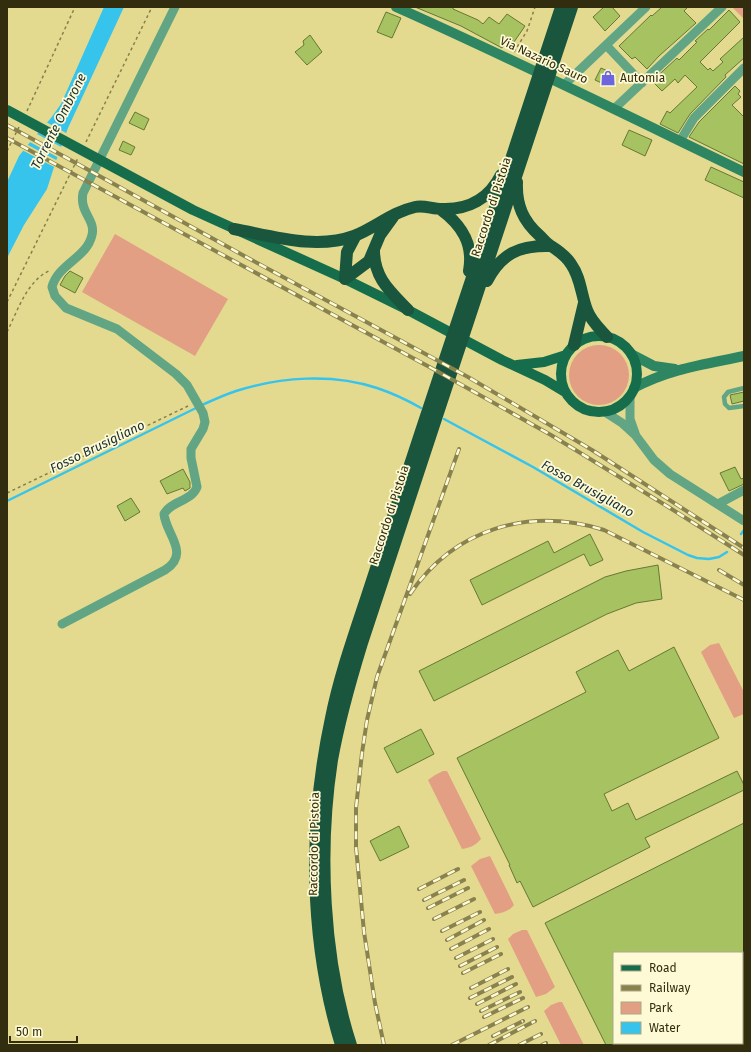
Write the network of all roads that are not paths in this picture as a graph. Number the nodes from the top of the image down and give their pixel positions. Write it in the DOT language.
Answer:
graph roads {
  1 [pos="175,7"];
  2 [pos="396,7"];
  3 [pos="561,7"];
  4 [pos="572,7"];
  5 [pos="646,7"];
  6 [pos="722,7"];
  7 [pos="606,46"];
  8 [pos="550,56"];
  9 [pos="744,68"];
  10 [pos="642,83"];
  11 [pos="564,84"];
  12 [pos="540,86"];
  13 [pos="615,108"];
  14 [pos="7,110"];
  15 [pos="680,141"];
  16 [pos="516,144"];
  17 [pos="520,161"];
  18 [pos="744,172"];
  19 [pos="440,209"];
  20 [pos="395,215"];
  21 [pos="234,229"];
  22 [pos="356,235"];
  23 [pos="550,246"];
  24 [pos="374,250"];
  25 [pos="345,279"];
  26 [pos="584,303"];
  27 [pos="468,306"];
  28 [pos="408,310"];
  29 [pos="607,337"];
  30 [pos="574,345"];
  31 [pos="631,354"];
  32 [pos="566,355"];
  33 [pos="744,356"];
  34 [pos="515,366"];
  35 [pos="679,370"];
  36 [pos="744,388"];
  37 [pos="565,392"];
  38 [pos="632,392"];
  39 [pos="744,406"];
  40 [pos="606,412"];
  41 [pos="636,436"];
  42 [pos="744,490"];
  43 [pos="718,504"];
  44 [pos="744,521"];
  45 [pos="62,624"];
  46 [pos="341,1045"];
  47 [pos="351,1045"];
  1 -- 45 [label="street"];
  2 -- 11 [label="street, Via Nazario Sauro"];
  3 -- 8 [label="highway, Raccordo di Pistoia"];
  4 -- 8 [label="highway, Raccordo di Pistoia"];
  5 -- 7 [label="street"];
  6 -- 10 [label="street"];
  7 -- 10 [label="street"];
  7 -- 11 [label="street"];
  8 -- 12 [label="highway, Raccordo di Pistoia"];
  9 -- 15 [label="street"];
  10 -- 13 [label="street"];
  11 -- 13 [label="street, Via Nazario Sauro"];
  12 -- 16 [label="highway, Raccordo di Pistoia"];
  12 -- 17 [label="highway, Raccordo di Pistoia"];
  13 -- 15 [label="street, Via Nazario Sauro"];
  14 -- 21 [label="main road"];
  15 -- 18 [label="street, Via Nazario Sauro"];
  16 -- 19 [label="highway"];
  16 -- 27 [label="highway, Raccordo di Pistoia"];
  17 -- 23 [label="highway"];
  17 -- 27 [label="highway, Raccordo di Pistoia"];
  19 -- 20 [label="highway"];
  19 -- 27 [label="highway"];
  20 -- 22 [label="highway"];
  20 -- 24 [label="highway"];
  21 -- 22 [label="highway"];
  21 -- 25 [label="main road"];
  22 -- 25 [label="highway"];
  23 -- 26 [label="highway"];
  23 -- 27 [label="highway"];
  24 -- 25 [label="highway"];
  24 -- 28 [label="highway"];
  25 -- 28 [label="main road"];
  26 -- 29 [label="highway"];
  26 -- 30 [label="highway"];
  27 -- 46 [label="highway, Raccordo di Pistoia"];
  27 -- 47 [label="highway, Raccordo di Pistoia"];
  28 -- 34 [label="main road"];
  29 -- 30 [label="main road"];
  29 -- 31 [label="main road"];
  30 -- 32 [label="main road"];
  31 -- 35 [label="street"];
  31 -- 38 [label="main road"];
  32 -- 34 [label="main road"];
  32 -- 37 [label="main road"];
  33 -- 35 [label="street"];
  34 -- 37 [label="main road"];
  35 -- 38 [label="street"];
  36 -- 39 [label="lane"];
  37 -- 40 [label="main road"];
  38 -- 40 [label="main road"];
  38 -- 41 [label="street"];
  40 -- 41 [label="street"];
  41 -- 43 [label="street"];
  42 -- 43 [label="street"];
  43 -- 44 [label="street"];
}
